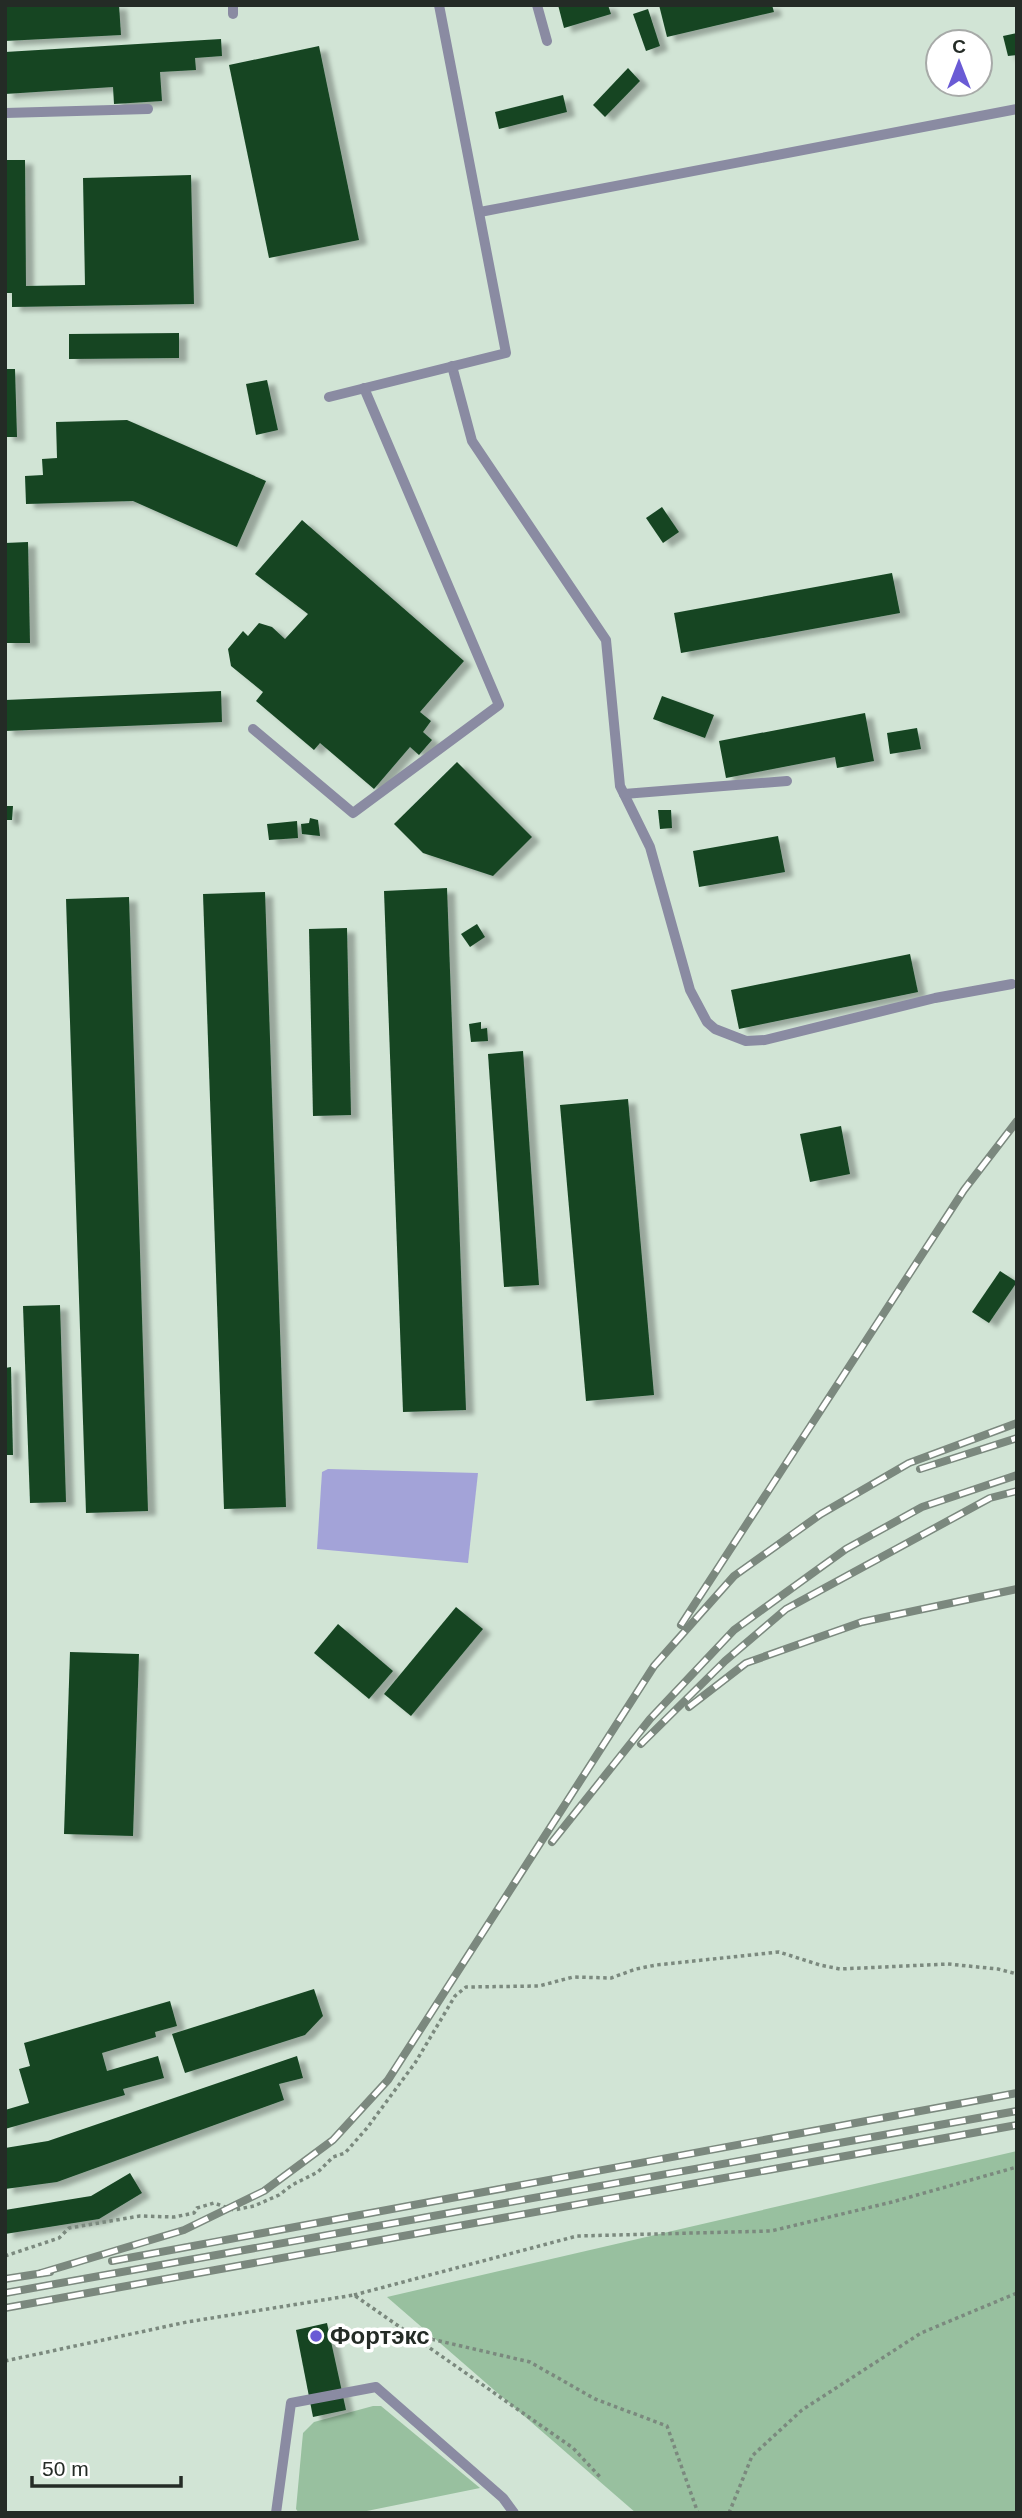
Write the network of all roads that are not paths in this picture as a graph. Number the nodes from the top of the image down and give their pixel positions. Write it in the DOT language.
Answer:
graph roads {
  1 [pos="439,5"];
  2 [pos="537,5"];
  3 [pos="547,41"];
  4 [pos="148,109"];
  5 [pos="1017,109"];
  6 [pos="5,113"];
  7 [pos="480,212"];
  8 [pos="452,366"];
  9 [pos="364,388"];
  10 [pos="329,397"];
  11 [pos="253,729"];
  12 [pos="787,781"];
  13 [pos="624,794"];
  14 [pos="1012,985"];
  15 [pos="276,2513"];
  16 [pos="514,2513"];
  1 -- 7 [label="lane"];
  2 -- 3 [label="lane"];
  4 -- 6 [label="lane"];
  5 -- 7 [label="lane"];
  7 -- 8 [label="lane"];
  8 -- 9 [label="lane"];
  8 -- 13 [label="lane"];
  9 -- 10 [label="lane"];
  9 -- 11 [label="lane"];
  12 -- 13 [label="lane"];
  13 -- 14 [label="lane"];
  15 -- 16 [label="lane"];
}
